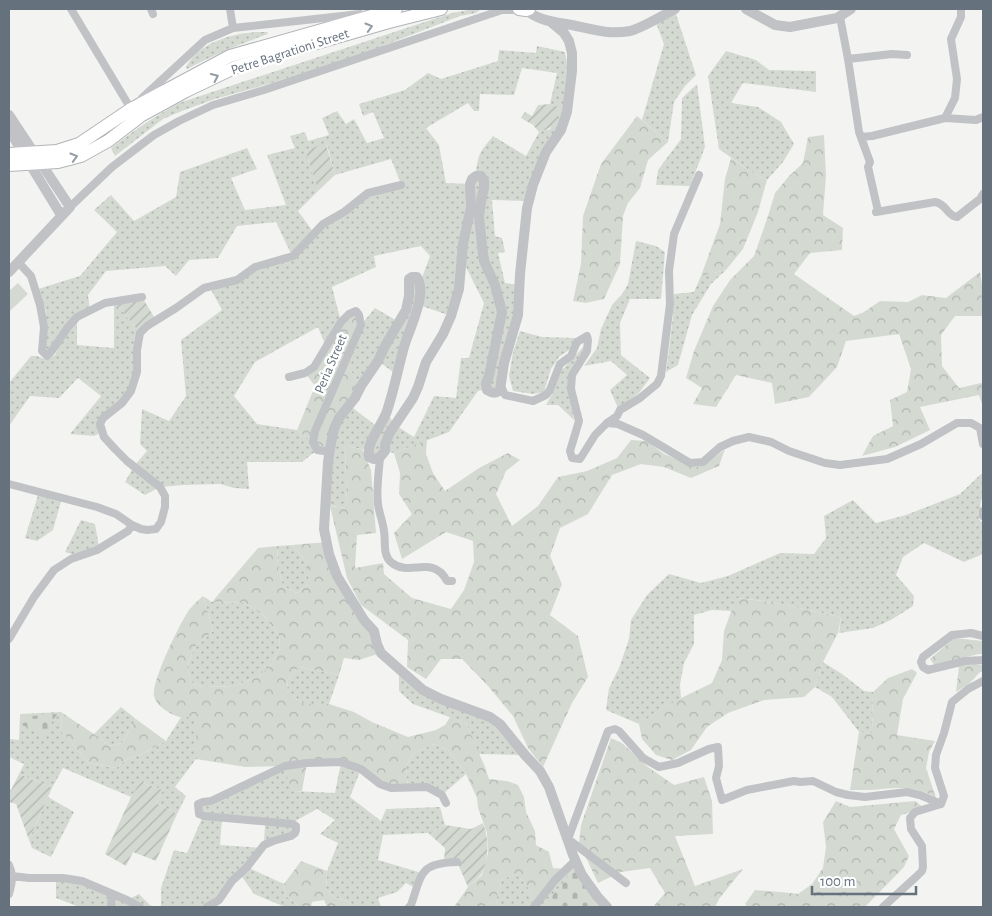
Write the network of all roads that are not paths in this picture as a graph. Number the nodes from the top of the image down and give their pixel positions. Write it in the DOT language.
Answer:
graph roads {
  1 [pos="71,9"];
  2 [pos="230,9"];
  3 [pos="441,9"];
  4 [pos="525,9"];
  5 [pos="675,9"];
  6 [pos="746,9"];
  7 [pos="851,9"];
  8 [pos="961,9"];
  9 [pos="387,10"];
  10 [pos="840,17"];
  11 [pos="552,23"];
  12 [pos="233,28"];
  13 [pos="906,55"];
  14 [pos="848,59"];
  15 [pos="132,109"];
  16 [pos="9,115"];
  17 [pos="945,118"];
  18 [pos="983,118"];
  19 [pos="9,130"];
  20 [pos="861,137"];
  21 [pos="9,148"];
  22 [pos="9,154"];
  23 [pos="32,158"];
  24 [pos="9,165"];
  25 [pos="699,176"];
  26 [pos="401,185"];
  27 [pos="983,194"];
  28 [pos="70,207"];
  29 [pos="61,215"];
  30 [pos="18,262"];
  31 [pos="9,272"];
  32 [pos="142,297"];
  33 [pos="289,377"];
  34 [pos="501,386"];
  35 [pos="607,423"];
  36 [pos="983,444"];
  37 [pos="330,452"];
  38 [pos="380,457"];
  39 [pos="9,484"];
  40 [pos="983,511"];
  41 [pos="983,516"];
  42 [pos="132,525"];
  43 [pos="452,581"];
  44 [pos="983,636"];
  45 [pos="9,639"];
  46 [pos="983,660"];
  47 [pos="983,682"];
  48 [pos="446,803"];
  49 [pos="941,804"];
  50 [pos="568,839"];
  51 [pos="576,860"];
  52 [pos="457,862"];
  53 [pos="9,864"];
  54 [pos="12,876"];
  55 [pos="626,883"];
  56 [pos="9,894"];
  57 [pos="112,894"];
  58 [pos="111,907"];
  59 [pos="140,907"];
  60 [pos="209,907"];
  61 [pos="409,907"];
  62 [pos="534,907"];
  63 [pos="608,907"];
  64 [pos="883,907"];
  1 -- 15 [label="street"];
  2 -- 12 [label="street"];
  23 -- 3 [label="main road, Petre Bagrationi Street, one-way"];
  4 -- 11 [label="street"];
  4 -- 28 [label="street"];
  5 -- 11 [label="street"];
  6 -- 10 [label="street"];
  7 -- 10 [label="street"];
  8 -- 17 [label="street"];
  9 -- 12 [label="street, Petre Bagrationi Street"];
  9 -- 15 [label="main road, Petre Bagrationi Street"];
  10 -- 14 [label="street"];
  11 -- 34 [label="street"];
  12 -- 15 [label="street, Petre Bagrationi Street"];
  13 -- 14 [label="street"];
  14 -- 20 [label="street"];
  15 -- 23 [label="main road, Petre Bagrationi Street"];
  16 -- 23 [label="street"];
  17 -- 18 [label="street"];
  17 -- 20 [label="street"];
  19 -- 21 [label="street"];
  19 -- 23 [label="street"];
  20 -- 27 [label="street"];
  22 -- 23 [label="main road, Petre Bagrationi Street"];
  23 -- 24 [label="main road, Petre Bagrationi Street"];
  23 -- 28 [label="street"];
  23 -- 29 [label="street"];
  25 -- 35 [label="street"];
  26 -- 42 [label="street"];
  28 -- 29 [label="street"];
  29 -- 30 [label="street"];
  30 -- 31 [label="street"];
  30 -- 32 [label="street"];
  33 -- 37 [label="street, Peria Street"];
  34 -- 35 [label="street"];
  34 -- 38 [label="street"];
  35 -- 36 [label="street"];
  37 -- 38 [label="street"];
  37 -- 50 [label="street"];
  38 -- 43 [label="street"];
  39 -- 42 [label="street"];
  40 -- 41 [label="street"];
  42 -- 45 [label="street"];
  44 -- 46 [label="street"];
  47 -- 49 [label="street"];
  48 -- 60 [label="street"];
  49 -- 50 [label="street"];
  49 -- 64 [label="street"];
  50 -- 51 [label="street"];
  50 -- 55 [label="street"];
  51 -- 62 [label="street"];
  51 -- 63 [label="street"];
  52 -- 61 [label="street"];
  53 -- 54 [label="street"];
  54 -- 56 [label="street"];
  54 -- 57 [label="street"];
  57 -- 58 [label="street"];
  57 -- 59 [label="street"];
}
